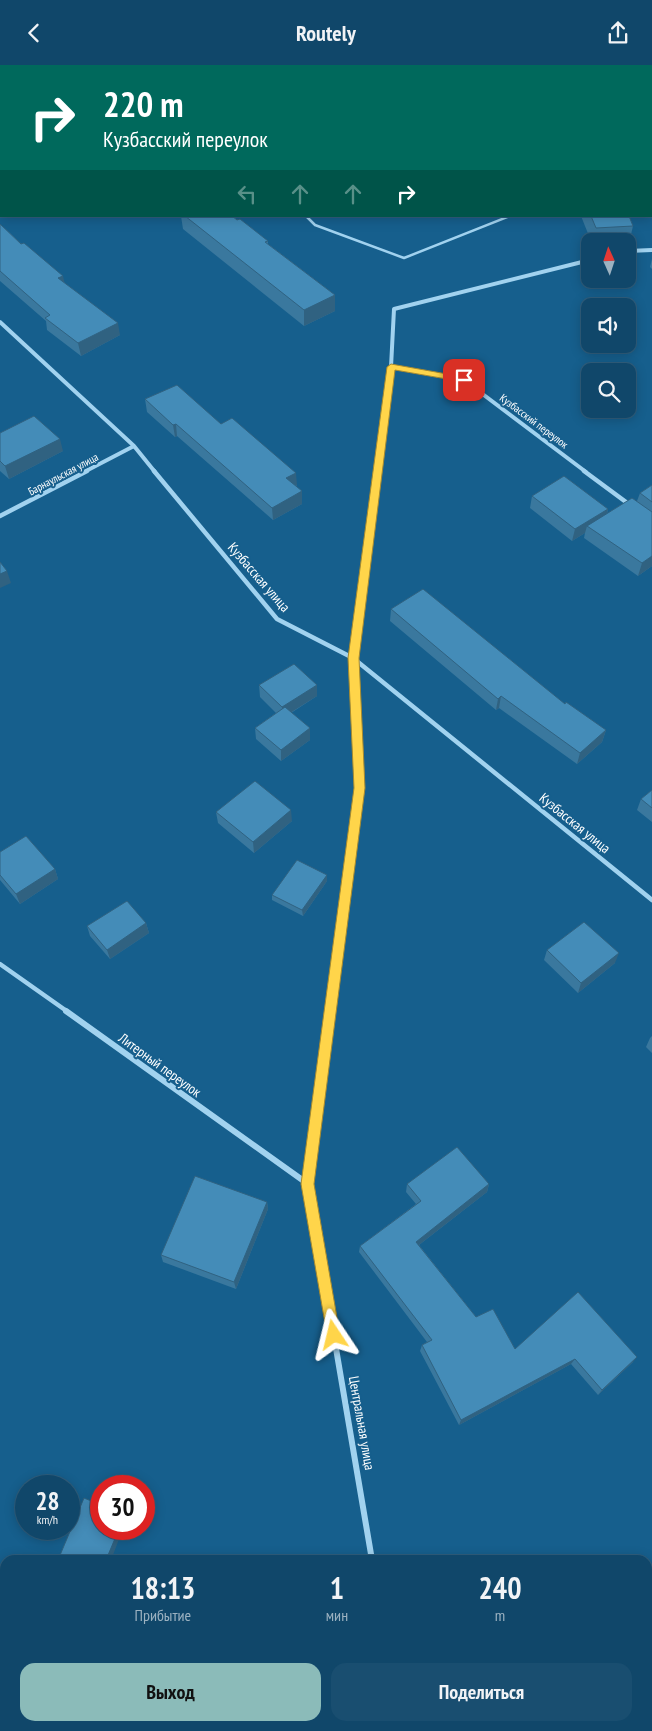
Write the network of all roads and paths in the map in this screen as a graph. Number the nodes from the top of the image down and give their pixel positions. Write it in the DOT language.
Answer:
graph roads {
  1 [pos="307,217"];
  2 [pos="507,217"];
  3 [pos="652,250"];
  4 [pos="636,251"];
  5 [pos="581,262"];
  6 [pos="0,322"];
  7 [pos="391,367"];
  8 [pos="134,446"];
  9 [pos="636,510"];
  10 [pos="0,517"];
  11 [pos="354,658"];
  12 [pos="652,900"];
  13 [pos="0,964"];
  14 [pos="308,1184"];
  15 [pos="371,1555"];
  1 -- 2 [label="lane"];
  3 -- 4 [label="street"];
  5 -- 7 [label="street, Центральная улица"];
  6 -- 8 [label="street, Кузбасская улица"];
  7 -- 9 [label="street, Кузбасский переулок"];
  7 -- 11 [label="street, Центральная улица"];
  8 -- 10 [label="street, Барнаульская улица"];
  8 -- 11 [label="street, Кузбасская улица"];
  11 -- 12 [label="street, Кузбасская улица"];
  11 -- 14 [label="street, Центральная улица"];
  13 -- 14 [label="street, Литерный переулок"];
  14 -- 15 [label="street, Центральная улица"];
}
